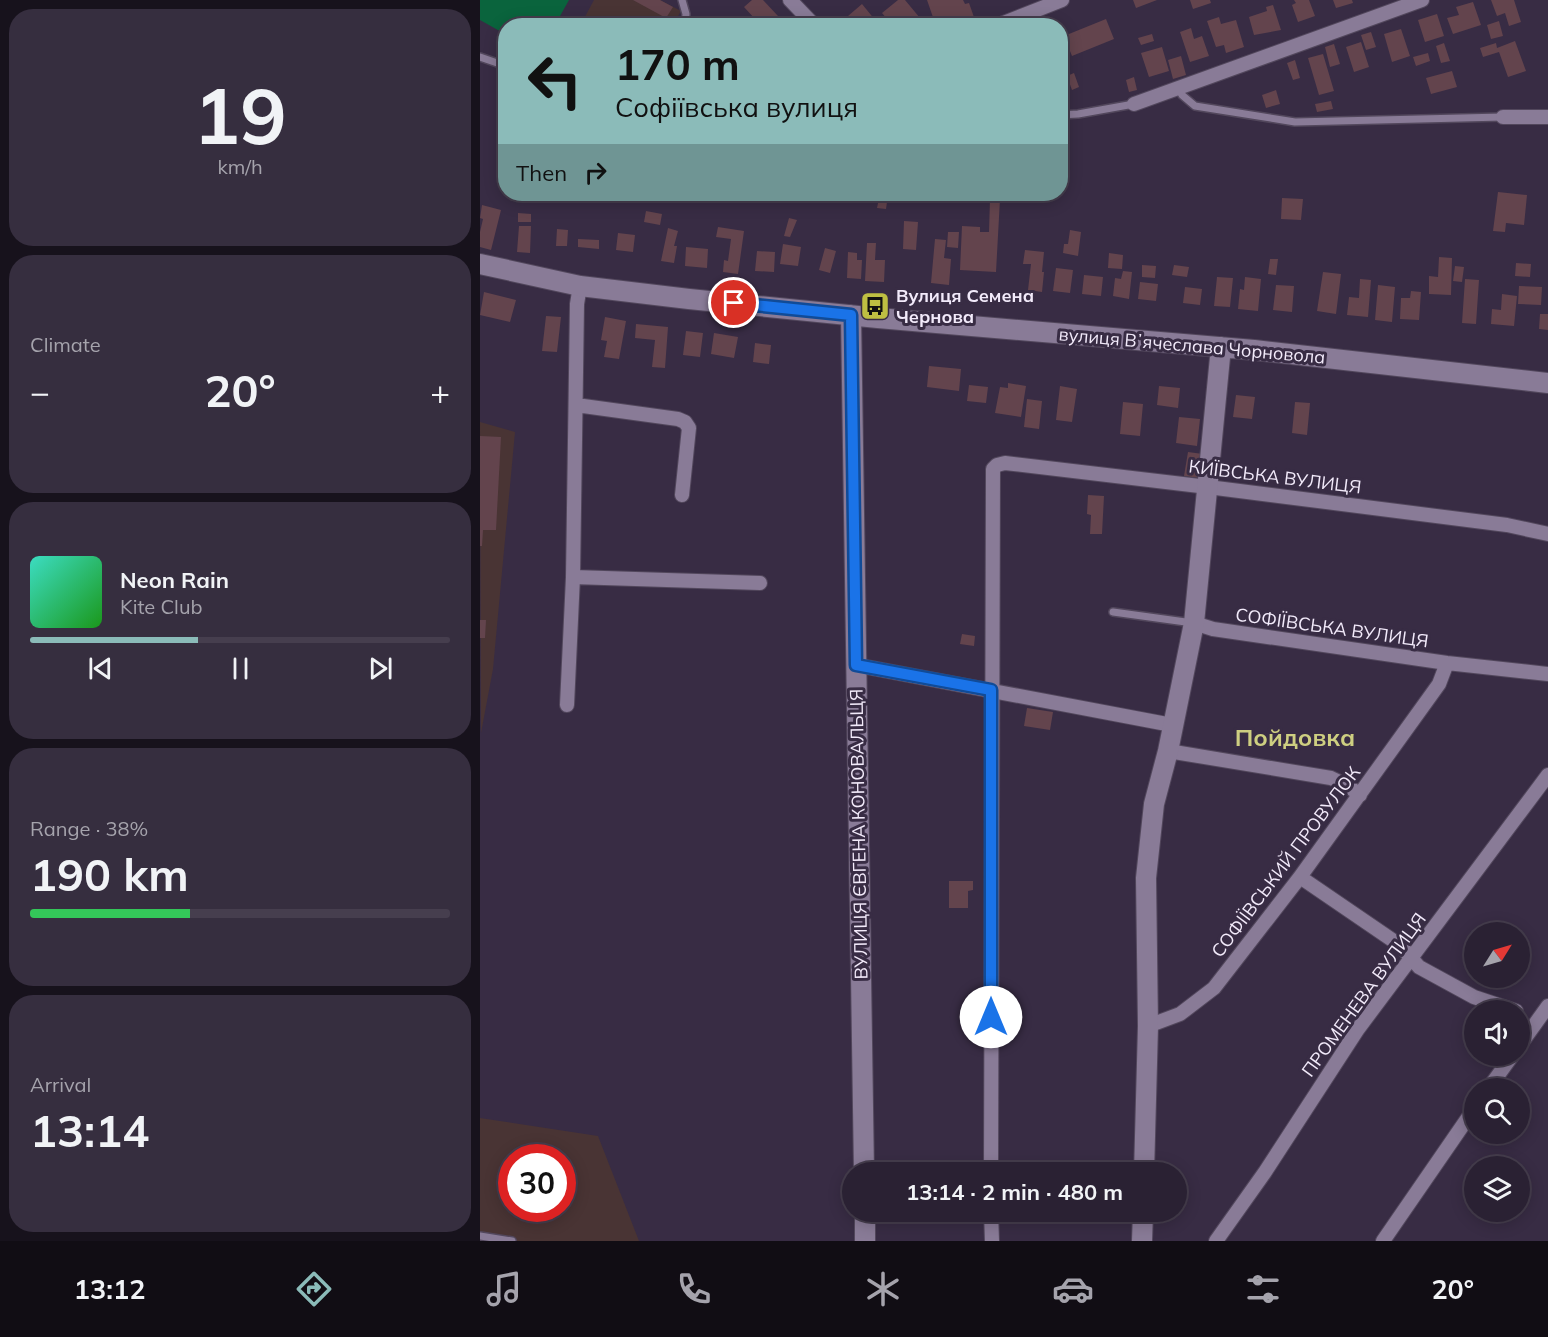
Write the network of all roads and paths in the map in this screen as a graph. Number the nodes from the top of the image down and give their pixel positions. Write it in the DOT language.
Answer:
graph roads {
  1 [pos="682,0"];
  2 [pos="790,0"];
  3 [pos="1062,0"];
  4 [pos="1422,0"];
  5 [pos="686,18"];
  6 [pos="807,18"];
  7 [pos="1016,18"];
  8 [pos="480,57"];
  9 [pos="498,63"];
  10 [pos="1178,88"];
  11 [pos="1134,104"];
  12 [pos="1068,115"];
  13 [pos="1503,117"];
  14 [pos="1548,117"];
  15 [pos="480,264"];
  16 [pos="580,286"];
  17 [pos="851,315"];
  18 [pos="1221,347"];
  19 [pos="1548,383"];
  20 [pos="576,405"];
  21 [pos="1208,487"];
  22 [pos="682,495"];
  23 [pos="1548,534"];
  24 [pos="573,578"];
  25 [pos="760,583"];
  26 [pos="1113,612"];
  27 [pos="1194,623"];
  28 [pos="1447,663"];
  29 [pos="856,665"];
  30 [pos="1548,674"];
  31 [pos="991,690"];
  32 [pos="567,705"];
  33 [pos="1172,725"];
  34 [pos="1168,751"];
  35 [pos="1548,775"];
  36 [pos="1360,795"];
  37 [pos="1300,877"];
  38 [pos="1411,960"];
  39 [pos="1483,1000"];
  40 [pos="1548,1006"];
  41 [pos="1530,1017"];
  42 [pos="1538,1021"];
  43 [pos="1148,1026"];
  44 [pos="1530,1032"];
  45 [pos="1464,1124"];
  46 [pos="864,1162"];
  47 [pos="991,1162"];
  48 [pos="1144,1162"];
  49 [pos="865,1222"];
  50 [pos="992,1222"];
  51 [pos="1143,1222"];
  52 [pos="480,1236"];
  53 [pos="512,1241"];
  54 [pos="865,1241"];
  55 [pos="992,1241"];
  56 [pos="1142,1241"];
  57 [pos="1216,1241"];
  58 [pos="1383,1241"];
  1 -- 5 [label="lane"];
  2 -- 6 [label="street"];
  3 -- 7 [label="street"];
  4 -- 10 [label="street"];
  8 -- 9 [label="lane"];
  10 -- 11 [label="street"];
  10 -- 13 [label="lane"];
  11 -- 12 [label="lane"];
  13 -- 14 [label="street"];
  15 -- 16 [label="street, вулиця Вʼячеслава Чорновола"];
  16 -- 17 [label="street, вулиця Вʼячеслава Чорновола"];
  16 -- 20 [label="street"];
  17 -- 18 [label="street, вулиця Вʼячеслава Чорновола"];
  17 -- 29 [label="street, ВУЛИЦЯ ЄВГЕНА КОНОВАЛЬЦЯ"];
  18 -- 19 [label="street, вулиця Вʼячеслава Чорновола"];
  18 -- 21 [label="street"];
  20 -- 22 [label="street"];
  20 -- 24 [label="street"];
  21 -- 23 [label="street, КИЇВСЬКА ВУЛИЦЯ"];
  21 -- 27 [label="street"];
  21 -- 31 [label="street, КИЇВСЬКА ВУЛИЦЯ"];
  24 -- 25 [label="street"];
  24 -- 32 [label="street"];
  26 -- 27 [label="lane, СОФІЇВСЬКА ВУЛИЦЯ"];
  27 -- 28 [label="street, СОФІЇВСЬКА ВУЛИЦЯ"];
  27 -- 33 [label="street"];
  28 -- 30 [label="street, СОФІЇВСЬКА ВУЛИЦЯ"];
  28 -- 36 [label="street, СОФІЇВСЬКИЙ ПРОВУЛОК"];
  29 -- 31 [label="street"];
  29 -- 46 [label="street, ВУЛИЦЯ ЄВГЕНА КОНОВАЛЬЦЯ"];
  31 -- 33 [label="street"];
  31 -- 47 [label="street"];
  33 -- 34 [label="street"];
  34 -- 36 [label="street"];
  34 -- 43 [label="street"];
  35 -- 38 [label="street, ПРОМЕНЕВА ВУЛИЦЯ"];
  36 -- 37 [label="street, СОФІЇВСЬКИЙ ПРОВУЛОК"];
  37 -- 38 [label="street"];
  37 -- 43 [label="street, СОФІЇВСЬКИЙ ПРОВУЛОК"];
  38 -- 39 [label="street"];
  38 -- 57 [label="street, ПРОМЕНЕВА ВУЛИЦЯ"];
  40 -- 42 [label="street"];
  41 -- 42 [label="street"];
  42 -- 44 [label="street"];
  43 -- 48 [label="street"];
  45 -- 58 [label="street"];
  49 -- 54 [label="street"];
  50 -- 55 [label="street"];
  51 -- 56 [label="street"];
  52 -- 53 [label="lane"];
}
